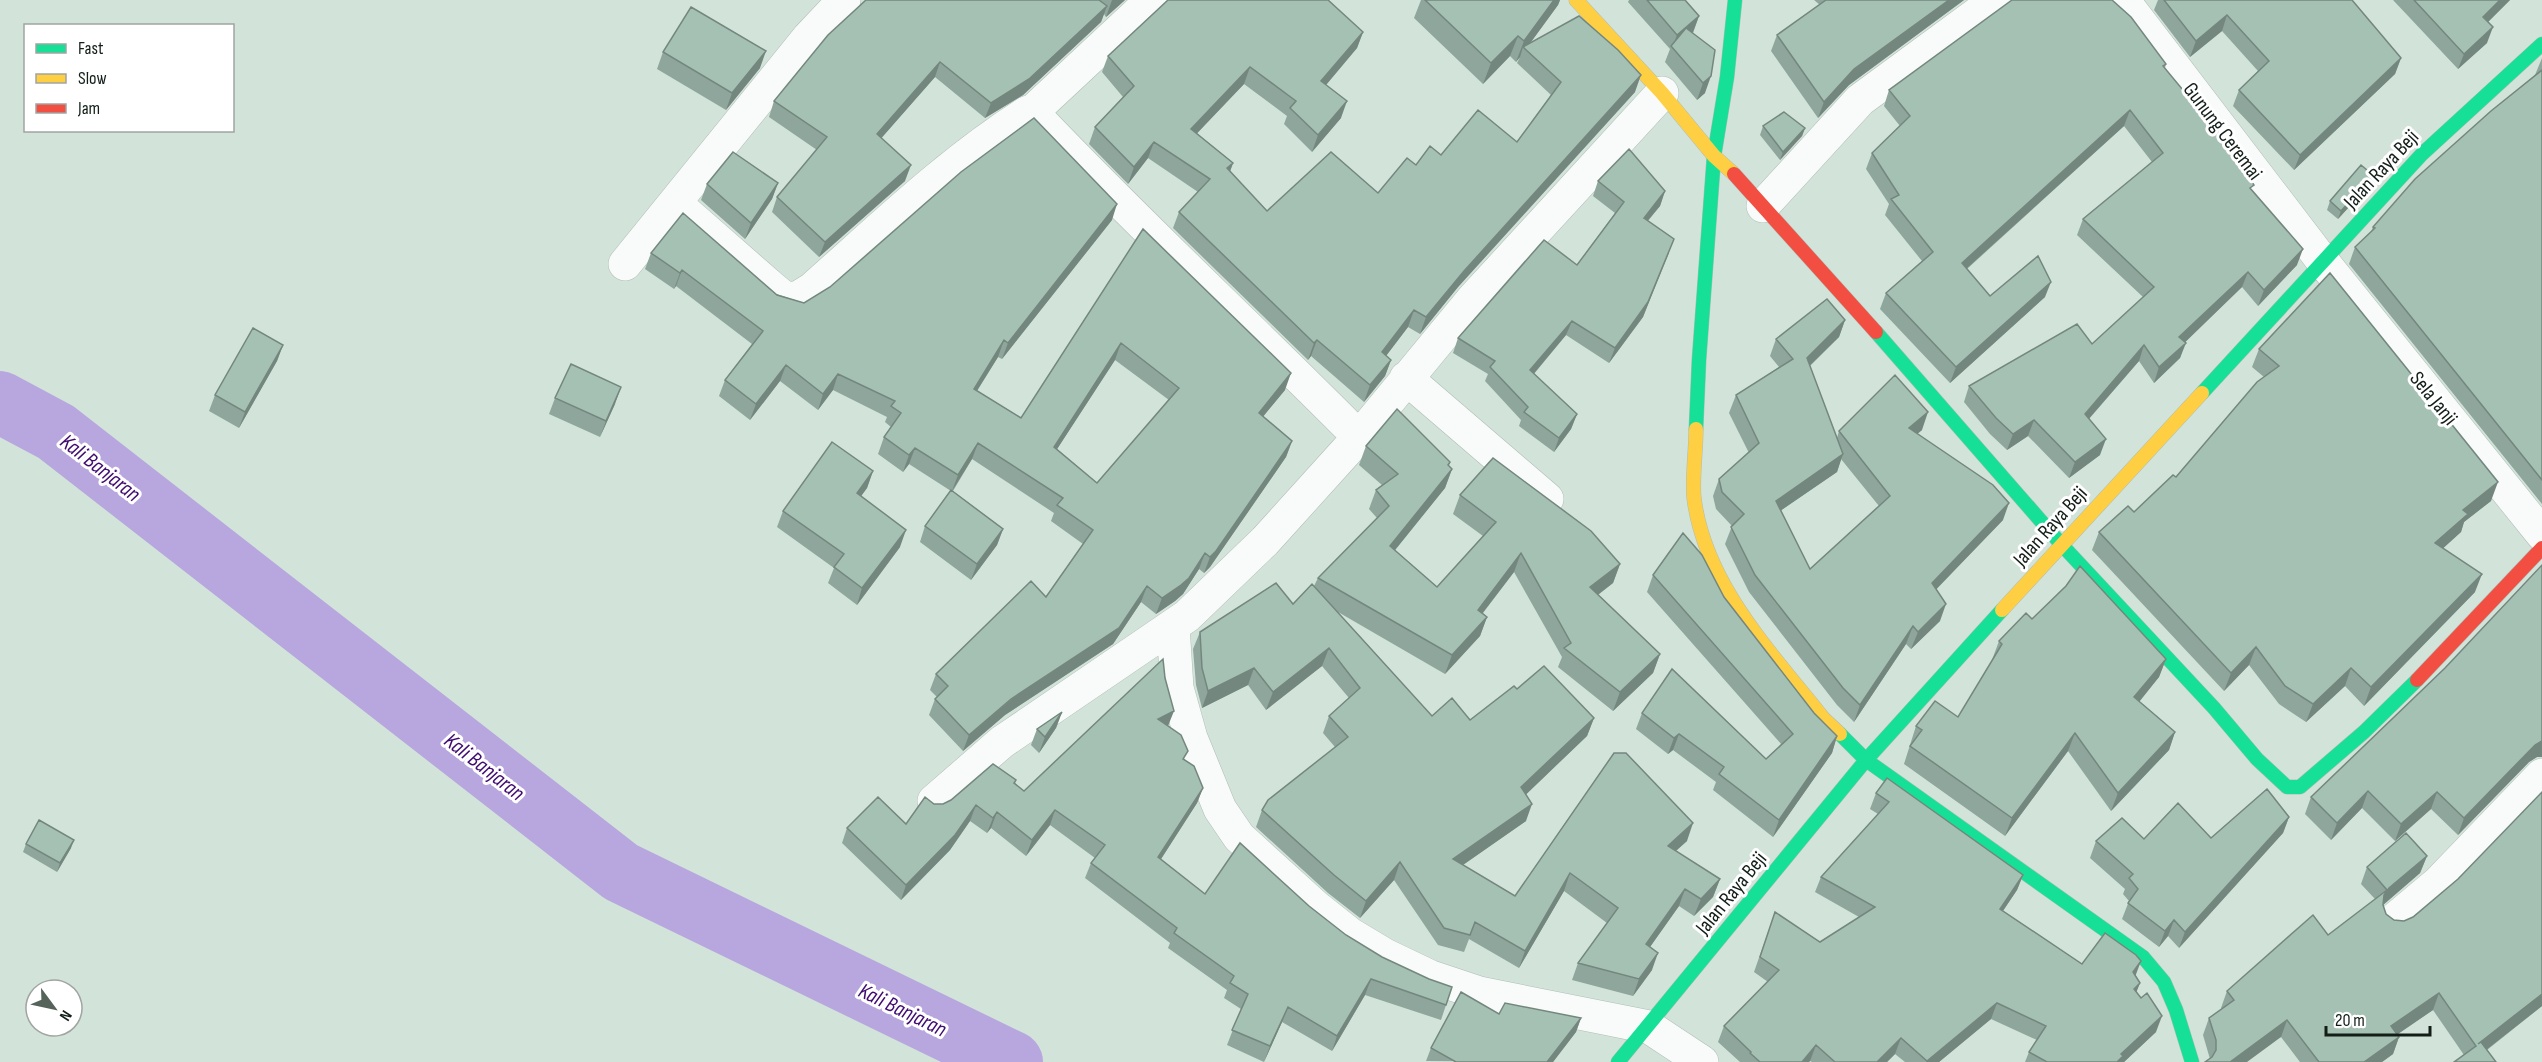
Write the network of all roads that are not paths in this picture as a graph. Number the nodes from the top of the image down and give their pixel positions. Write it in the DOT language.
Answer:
graph roads {
  1 [pos="844,0"];
  2 [pos="1152,0"];
  3 [pos="1576,0"];
  4 [pos="1735,0"];
  5 [pos="1995,0"];
  6 [pos="2123,0"];
  7 [pos="2542,44"];
  8 [pos="1662,93"];
  9 [pos="1032,112"];
  10 [pos="1717,159"];
  11 [pos="675,203"];
  12 [pos="1763,206"];
  13 [pos="2324,263"];
  14 [pos="625,264"];
  15 [pos="1406,378"];
  16 [pos="1359,437"];
  17 [pos="1547,499"];
  18 [pos="2542,534"];
  19 [pos="2061,544"];
  20 [pos="2542,548"];
  21 [pos="1173,626"];
  22 [pos="1866,760"];
  23 [pos="2542,776"];
  24 [pos="934,801"];
  25 [pos="2395,919"];
  26 [pos="1649,1027"];
  27 [pos="1618,1062"];
  28 [pos="1702,1062"];
  29 [pos="2192,1062"];
  1 -- 11 [label="street"];
  2 -- 9 [label="street"];
  3 -- 8 [label="street"];
  4 -- 10 [label="street"];
  5 -- 12 [label="street"];
  6 -- 13 [label="street, Gunung Ceremai"];
  7 -- 13 [label="street, Jalan Raya Beji"];
  8 -- 10 [label="street"];
  8 -- 15 [label="street"];
  9 -- 11 [label="street"];
  9 -- 16 [label="street"];
  10 -- 12 [label="street"];
  10 -- 22 [label="street"];
  11 -- 14 [label="street"];
  12 -- 19 [label="street"];
  13 -- 18 [label="street, Sela Janji"];
  13 -- 19 [label="street, Jalan Raya Beji"];
  15 -- 16 [label="street"];
  15 -- 17 [label="street"];
  16 -- 21 [label="street"];
  19 -- 20 [label="street"];
  19 -- 22 [label="street, Jalan Raya Beji"];
  21 -- 24 [label="street"];
  21 -- 26 [label="street"];
  22 -- 26 [label="street, Jalan Raya Beji"];
  22 -- 29 [label="street"];
  23 -- 25 [label="street"];
  26 -- 27 [label="street, Jalan Raya Beji"];
  26 -- 28 [label="street"];
}
